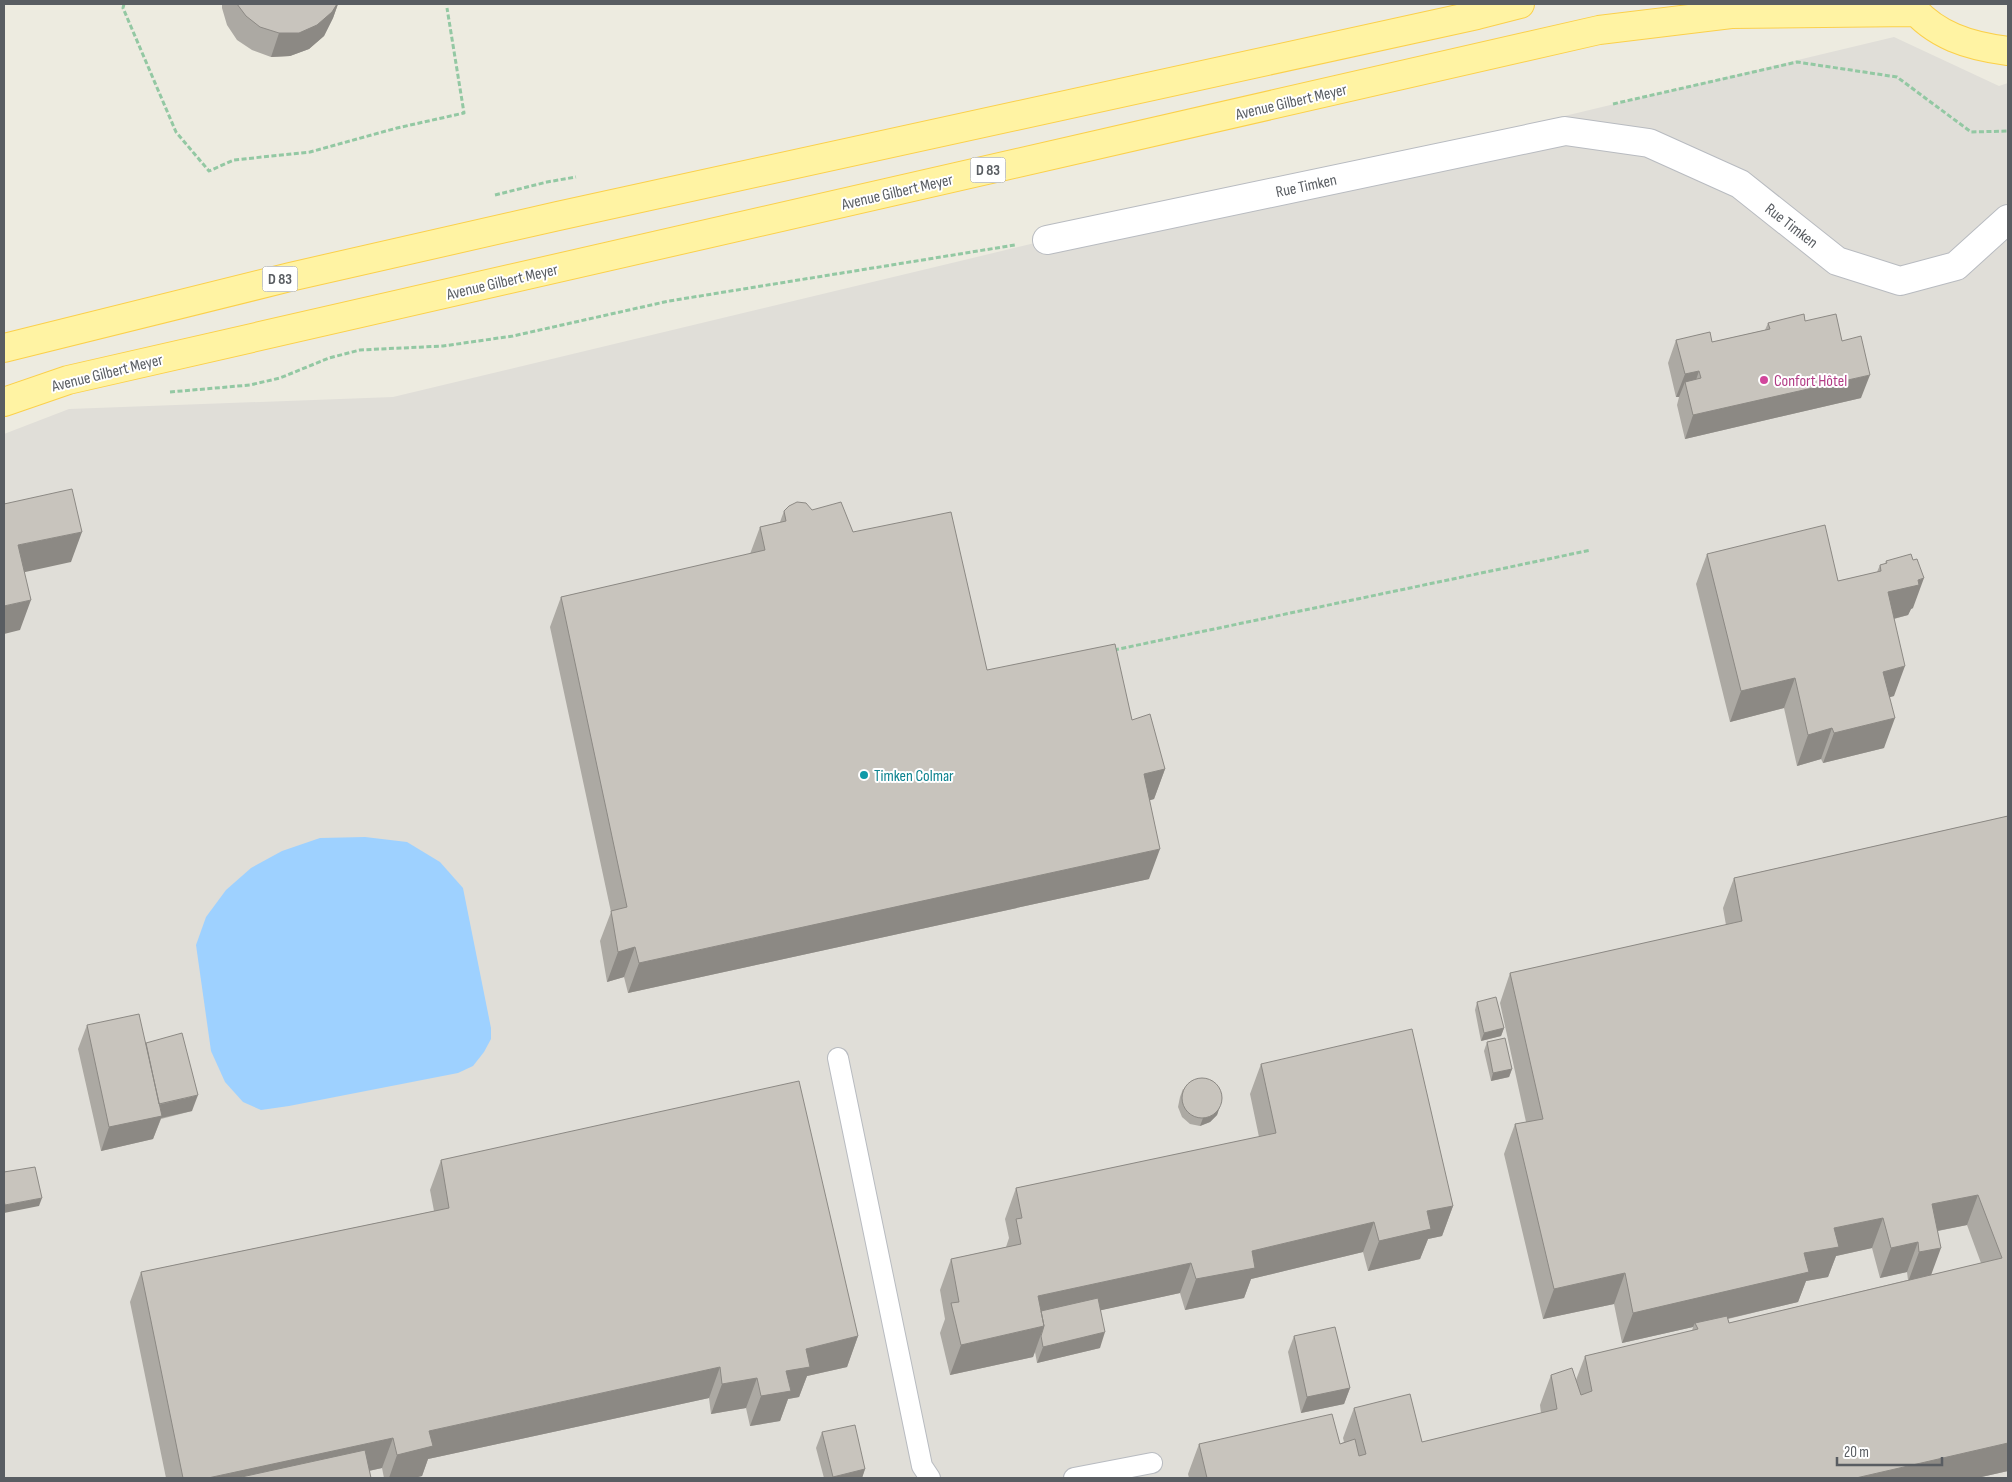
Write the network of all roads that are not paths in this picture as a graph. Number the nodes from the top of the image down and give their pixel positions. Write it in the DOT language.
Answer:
graph roads {
  1 [pos="1520,4"];
  2 [pos="1912,8"];
  3 [pos="2008,51"];
  4 [pos="2008,219"];
  5 [pos="1047,240"];
  6 [pos="4,348"];
  7 [pos="4,402"];
  8 [pos="838,1058"];
  9 [pos="1152,1463"];
  10 [pos="930,1478"];
  11 [pos="1074,1478"];
  1 -- 6 [label="main road, D 83"];
  2 -- 3 [label="main road, Avenue Gilbert Meyer"];
  2 -- 7 [label="main road, Avenue Gilbert Meyer / D 83"];
  4 -- 5 [label="street, Rue Timken"];
  8 -- 10 [label="lane"];
  9 -- 11 [label="lane"];
}
